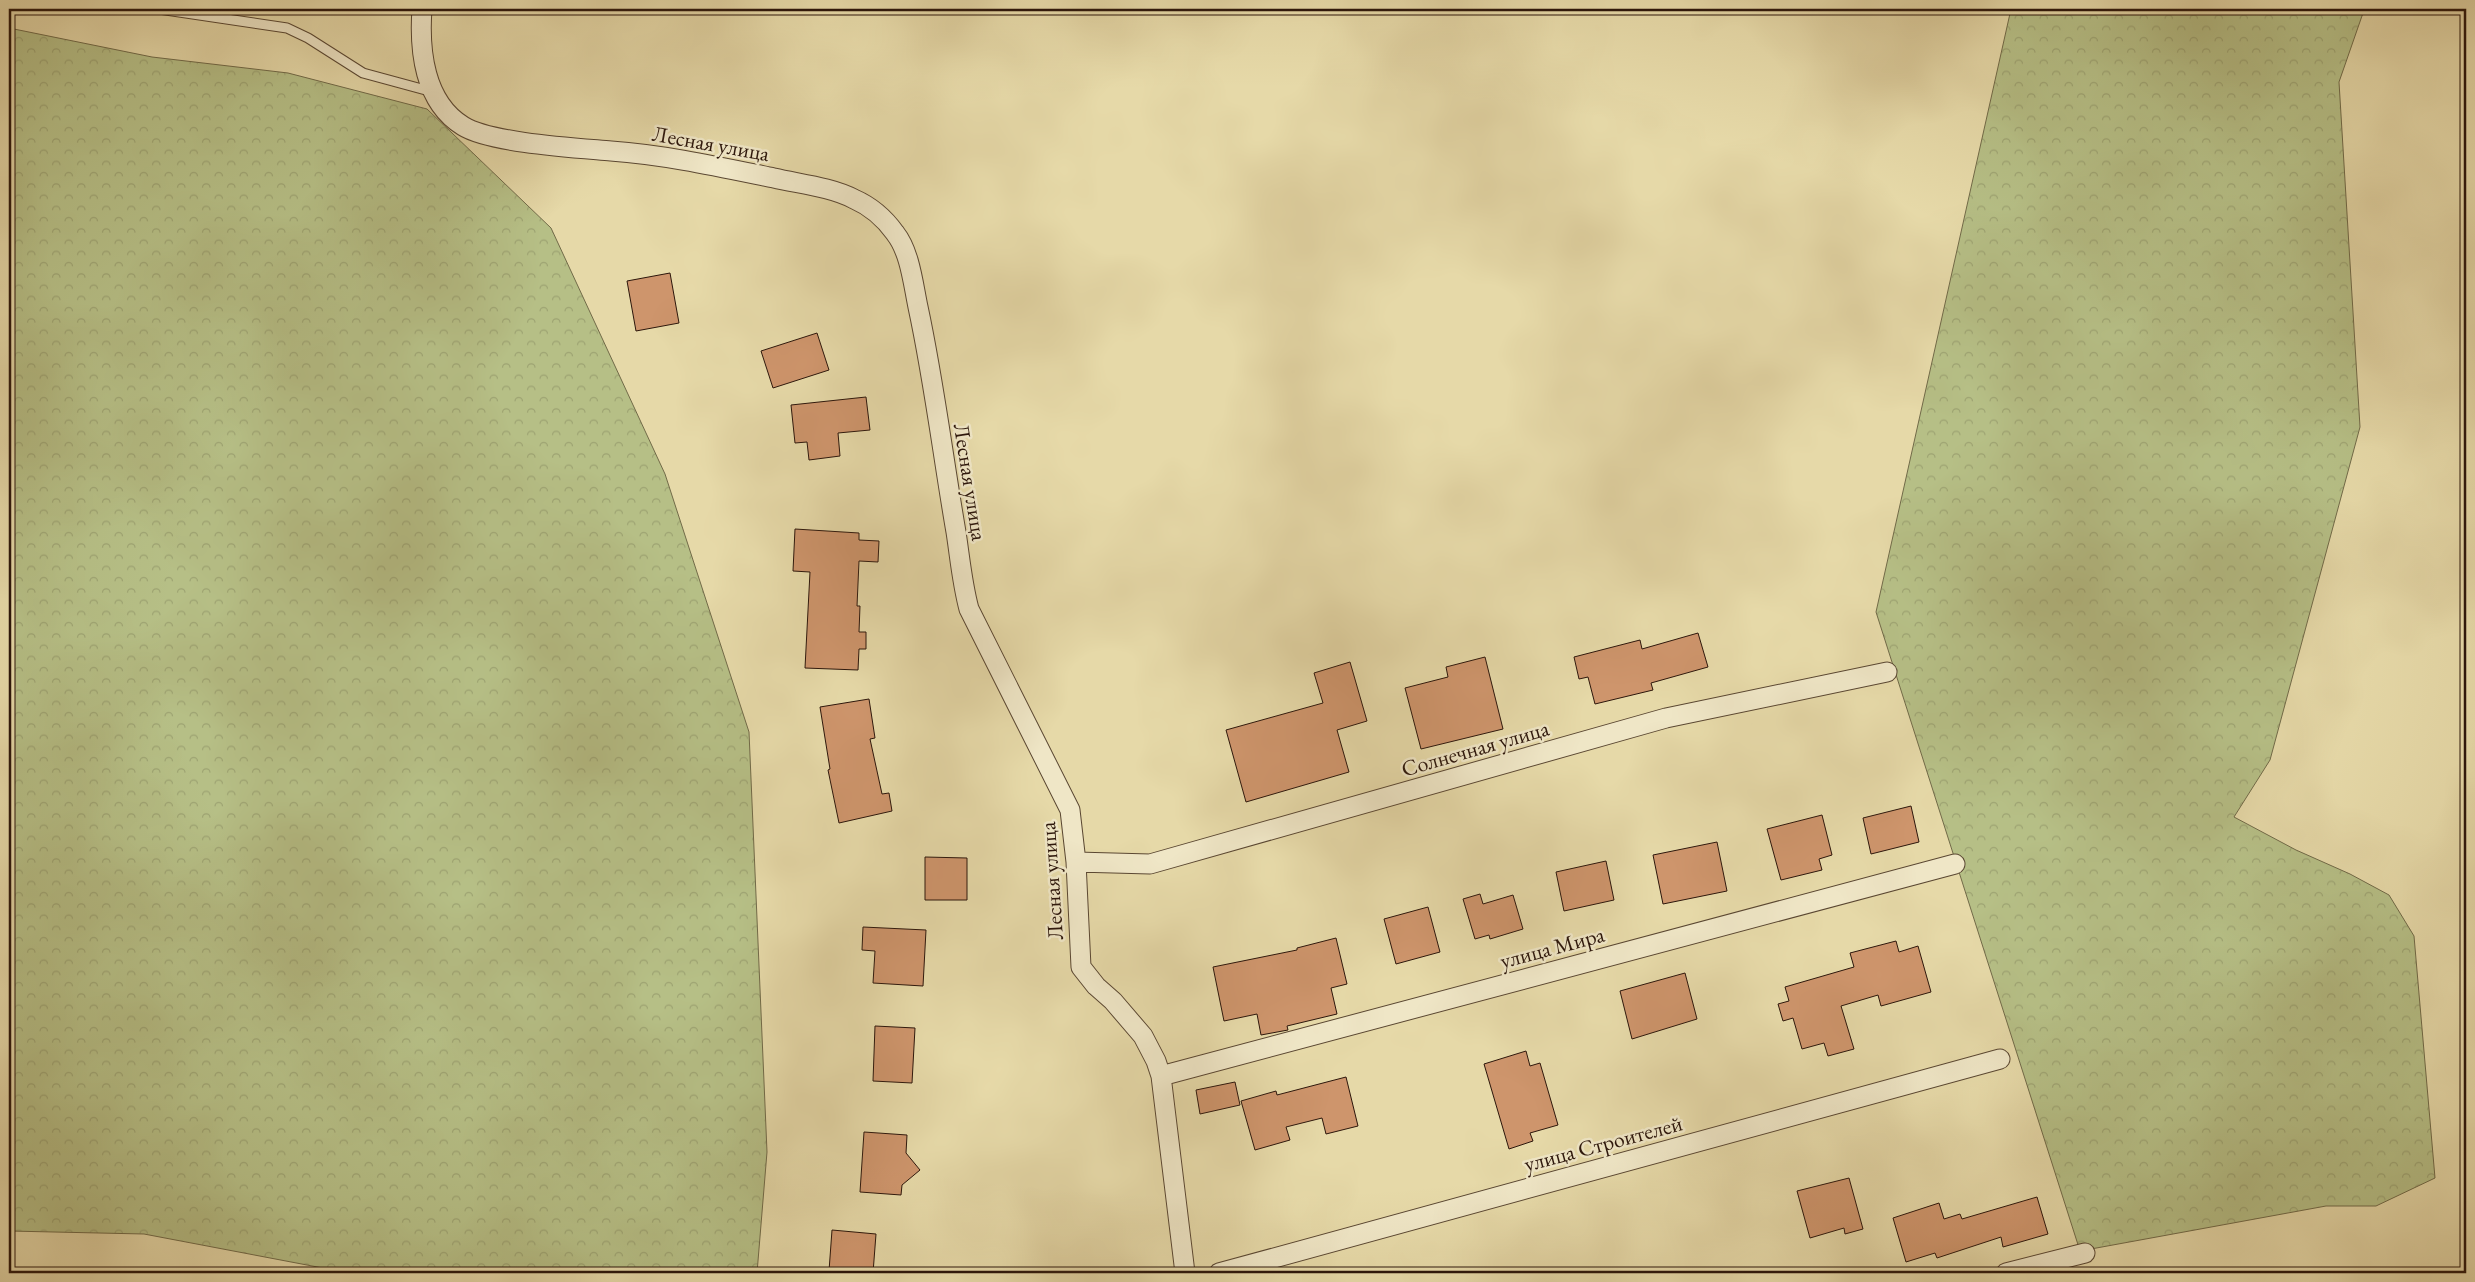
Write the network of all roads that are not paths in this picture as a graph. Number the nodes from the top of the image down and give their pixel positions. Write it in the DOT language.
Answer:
graph roads {
  1 [pos="159,9"];
  2 [pos="422,9"];
  3 [pos="436,93"];
  4 [pos="1887,672"];
  5 [pos="1076,862"];
  6 [pos="1955,864"];
  7 [pos="2000,1059"];
  8 [pos="1162,1076"];
  9 [pos="2086,1253"];
  10 [pos="1185,1273"];
  11 [pos="1218,1273"];
  12 [pos="2006,1273"];
  1 -- 3 [label="lane"];
  2 -- 3 [label="street, Лесная улица"];
  3 -- 5 [label="street, Лесная улица"];
  4 -- 5 [label="street, Солнечная улица"];
  5 -- 8 [label="street, Лесная улица"];
  6 -- 8 [label="street, улица Мира"];
  7 -- 11 [label="street, улица Строителей"];
  8 -- 10 [label="street, Лесная улица"];
  9 -- 12 [label="street"];
}
